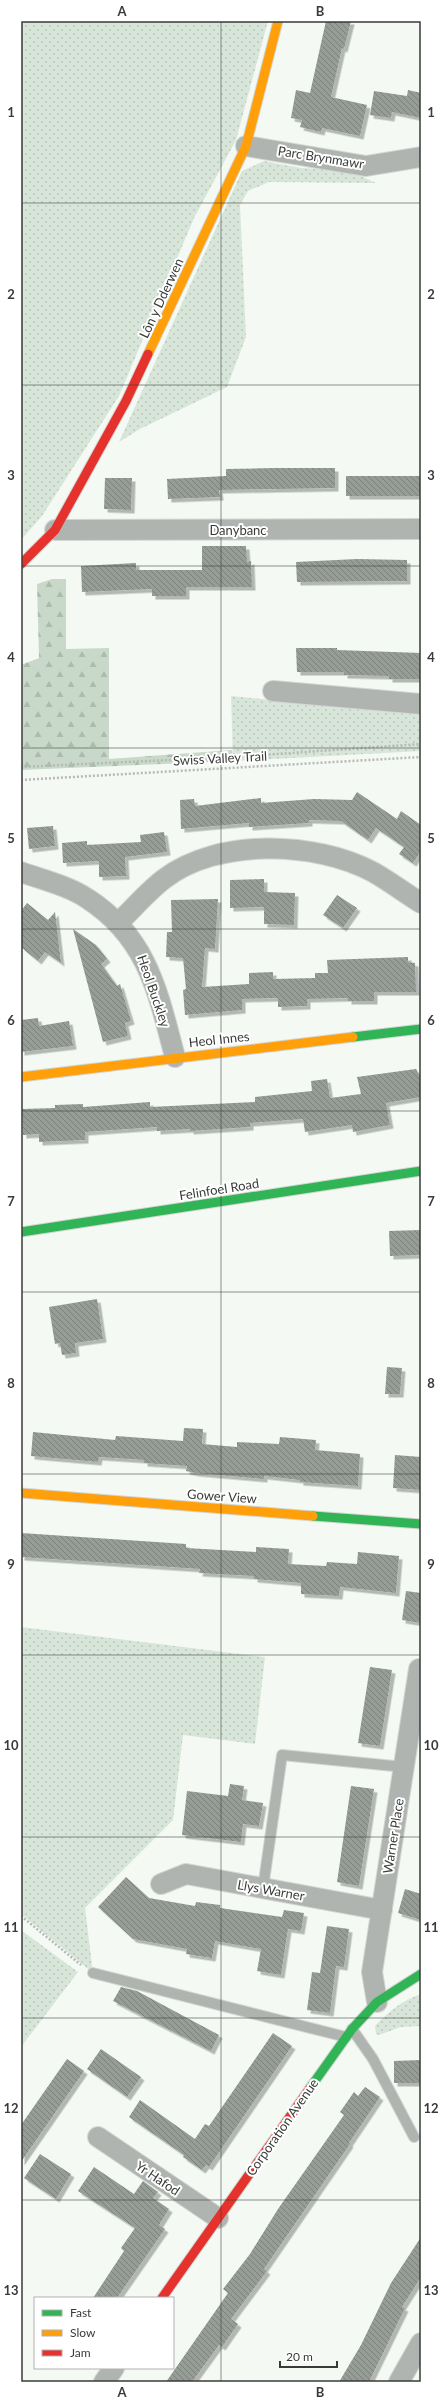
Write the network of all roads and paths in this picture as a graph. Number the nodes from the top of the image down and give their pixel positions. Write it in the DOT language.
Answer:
graph roads {
  1 [pos="278,21"];
  2 [pos="246,146"];
  3 [pos="421,157"];
  4 [pos="421,529"];
  5 [pos="55,530"];
  6 [pos="21,564"];
  7 [pos="273,691"];
  8 [pos="421,704"];
  9 [pos="421,744"];
  10 [pos="421,756"];
  11 [pos="21,767"];
  12 [pos="21,780"];
  13 [pos="21,872"];
  14 [pos="421,903"];
  15 [pos="118,923"];
  16 [pos="421,1029"];
  17 [pos="176,1057"];
  18 [pos="21,1077"];
  19 [pos="421,1171"];
  20 [pos="21,1232"];
  21 [pos="21,1493"];
  22 [pos="421,1524"];
  23 [pos="419,1669"];
  24 [pos="404,1767"];
  25 [pos="161,1884"];
  26 [pos="263,1888"];
  27 [pos="382,1910"];
  28 [pos="21,1916"];
  29 [pos="93,1973"];
  30 [pos="421,1974"];
  31 [pos="377,2002"];
  32 [pos="349,2033"];
  33 [pos="98,2137"];
  34 [pos="414,2137"];
  35 [pos="218,2218"];
  36 [pos="163,2297"];
  37 [pos="421,2343"];
  38 [pos="113,2369"];
  39 [pos="104,2382"];
  40 [pos="399,2382"];
  1 -- 2 [label="street, Lôn y Dderwen"];
  2 -- 3 [label="street, Parc Brynmawr"];
  2 -- 5 [label="street, Lôn y Dderwen"];
  4 -- 5 [label="street, Danybanc"];
  5 -- 6 [label="street, Lôn y Dderwen"];
  7 -- 8 [label="street"];
  9 -- 11 [label="path"];
  10 -- 12 [label="path, Swiss Valley Trail"];
  13 -- 15 [label="street, Heol Buckley"];
  14 -- 15 [label="street"];
  15 -- 17 [label="street, Heol Buckley"];
  16 -- 17 [label="street, Heol Innes"];
  17 -- 18 [label="street, Heol Innes"];
  19 -- 20 [label="street, Felinfoel Road"];
  21 -- 22 [label="street, Gower View"];
  23 -- 24 [label="street, Warner Place"];
  24 -- 26 [label="lane"];
  24 -- 27 [label="street, Warner Place"];
  25 -- 26 [label="street, Llys Warner"];
  26 -- 27 [label="street, Llys Warner"];
  27 -- 31 [label="street, Warner Place"];
  28 -- 29 [label="path"];
  29 -- 32 [label="lane"];
  30 -- 31 [label="street, Corporation Avenue"];
  31 -- 32 [label="street, Corporation Avenue"];
  32 -- 34 [label="lane"];
  32 -- 35 [label="street, Corporation Avenue"];
  33 -- 35 [label="street, Yr Hafod"];
  35 -- 36 [label="street, Corporation Avenue"];
  37 -- 40 [label="street"];
  38 -- 39 [label="street"];
}
